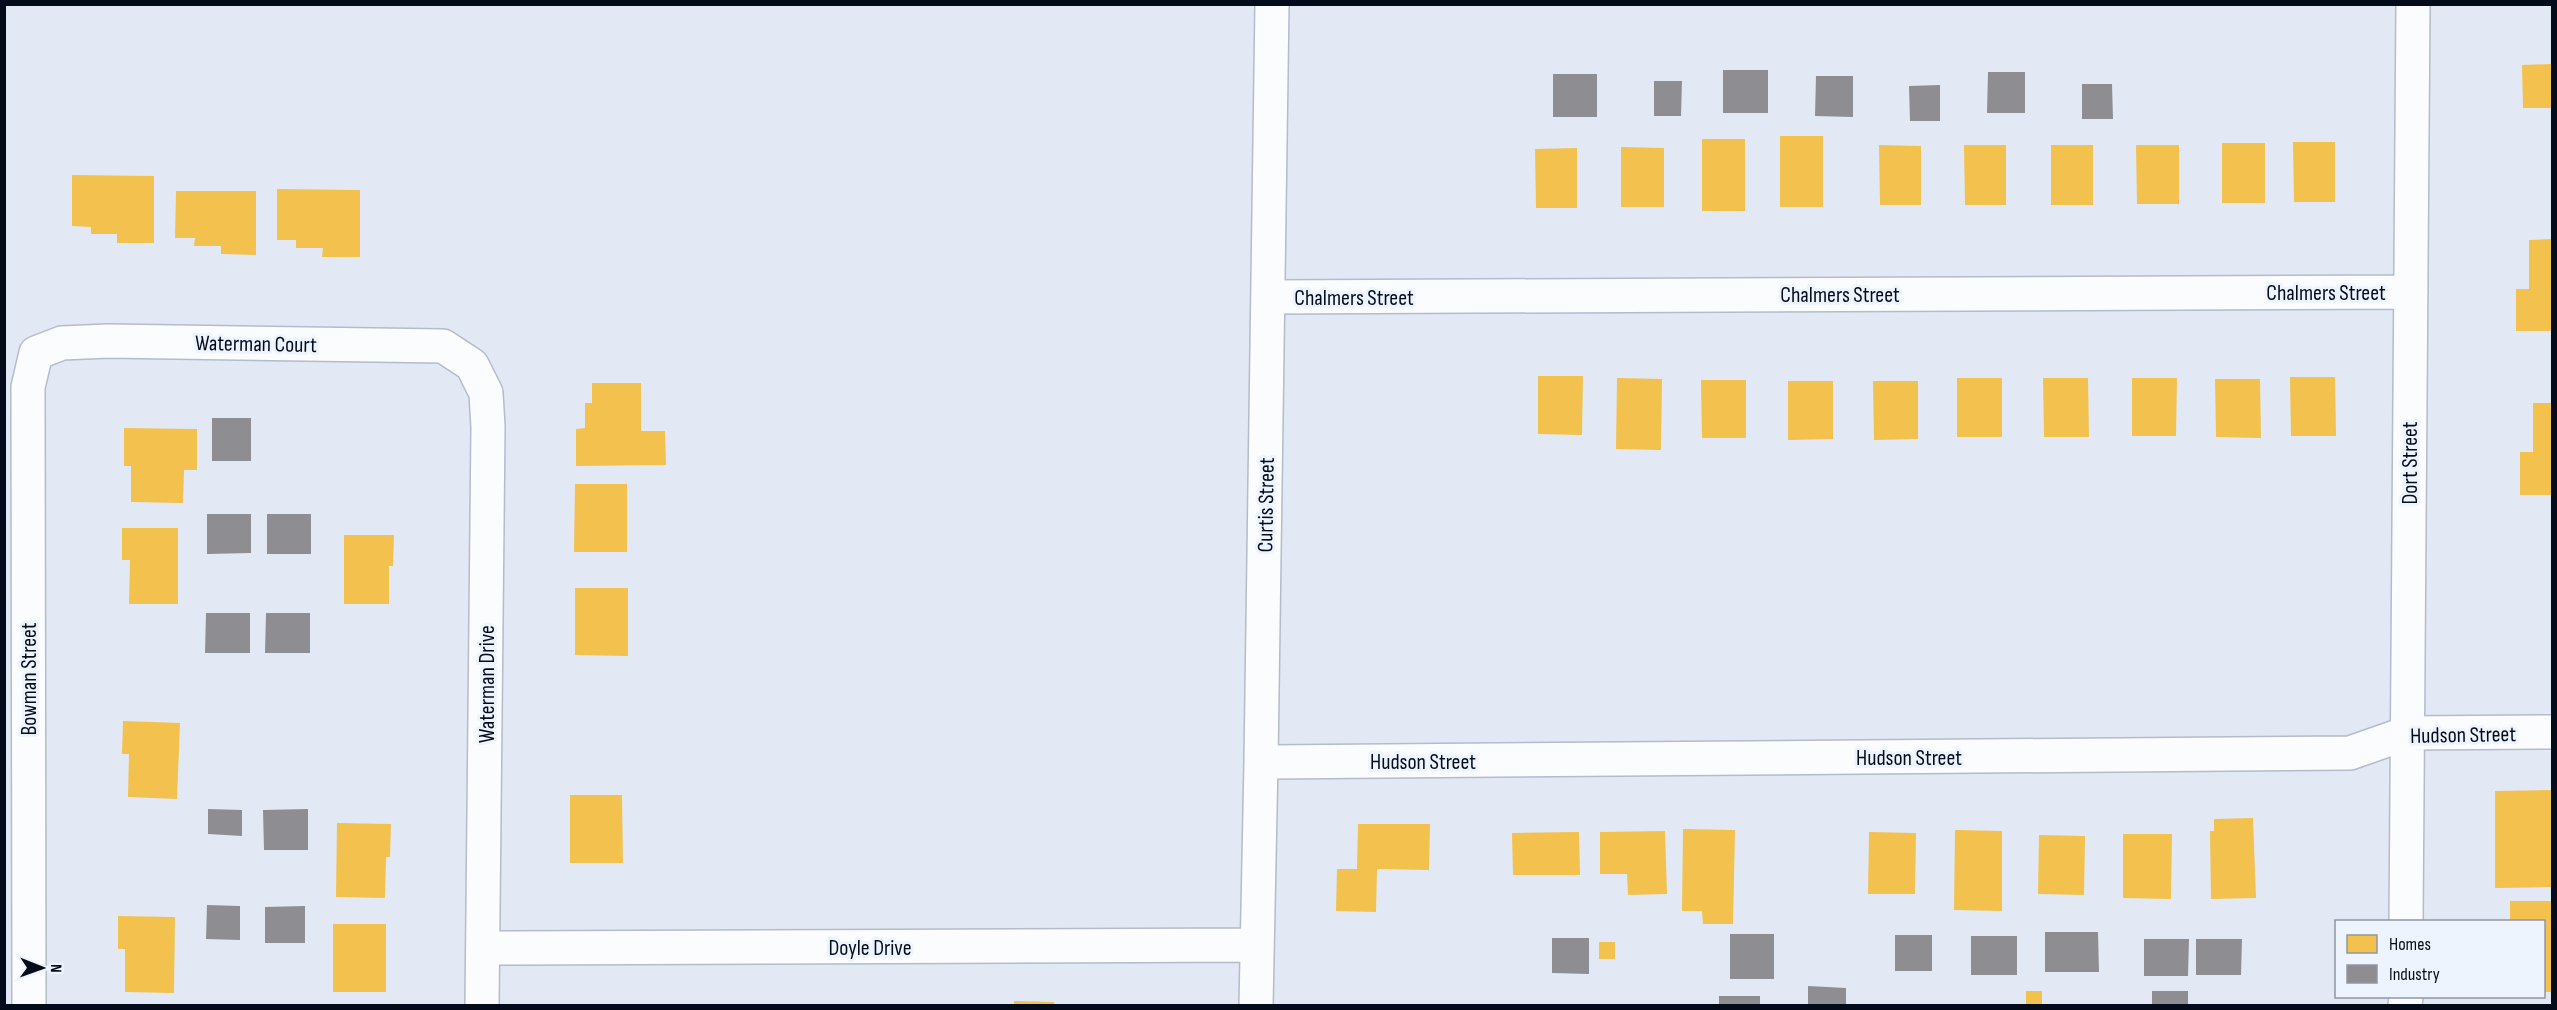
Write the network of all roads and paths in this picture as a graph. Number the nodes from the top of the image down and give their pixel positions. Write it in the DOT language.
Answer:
graph roads {
  1 [pos="1272,4"];
  2 [pos="2413,4"];
  3 [pos="2411,292"];
  4 [pos="1268,297"];
  5 [pos="36,353"];
  6 [pos="472,365"];
  7 [pos="2553,732"];
  8 [pos="2407,733"];
  9 [pos="1262,762"];
  10 [pos="2406,920"];
  11 [pos="1256,945"];
  12 [pos="484,948"];
  13 [pos="29,1005"];
  14 [pos="482,1005"];
  15 [pos="1256,1005"];
  1 -- 4 [label="street, Curtis Street"];
  2 -- 3 [label="street, Dort Street"];
  3 -- 4 [label="street, Chalmers Street"];
  3 -- 8 [label="street, Dort Street"];
  4 -- 9 [label="street, Curtis Street"];
  5 -- 6 [label="street, Waterman Court"];
  5 -- 13 [label="street, Bowman Street"];
  6 -- 12 [label="street, Waterman Drive"];
  7 -- 8 [label="street, Hudson Street"];
  8 -- 9 [label="street, Hudson Street"];
  8 -- 10 [label="street, Dort Street"];
  9 -- 11 [label="street, Curtis Street"];
  11 -- 12 [label="street, Doyle Drive"];
  11 -- 15 [label="street, Curtis Street"];
  12 -- 14 [label="street, Waterman Drive"];
}
